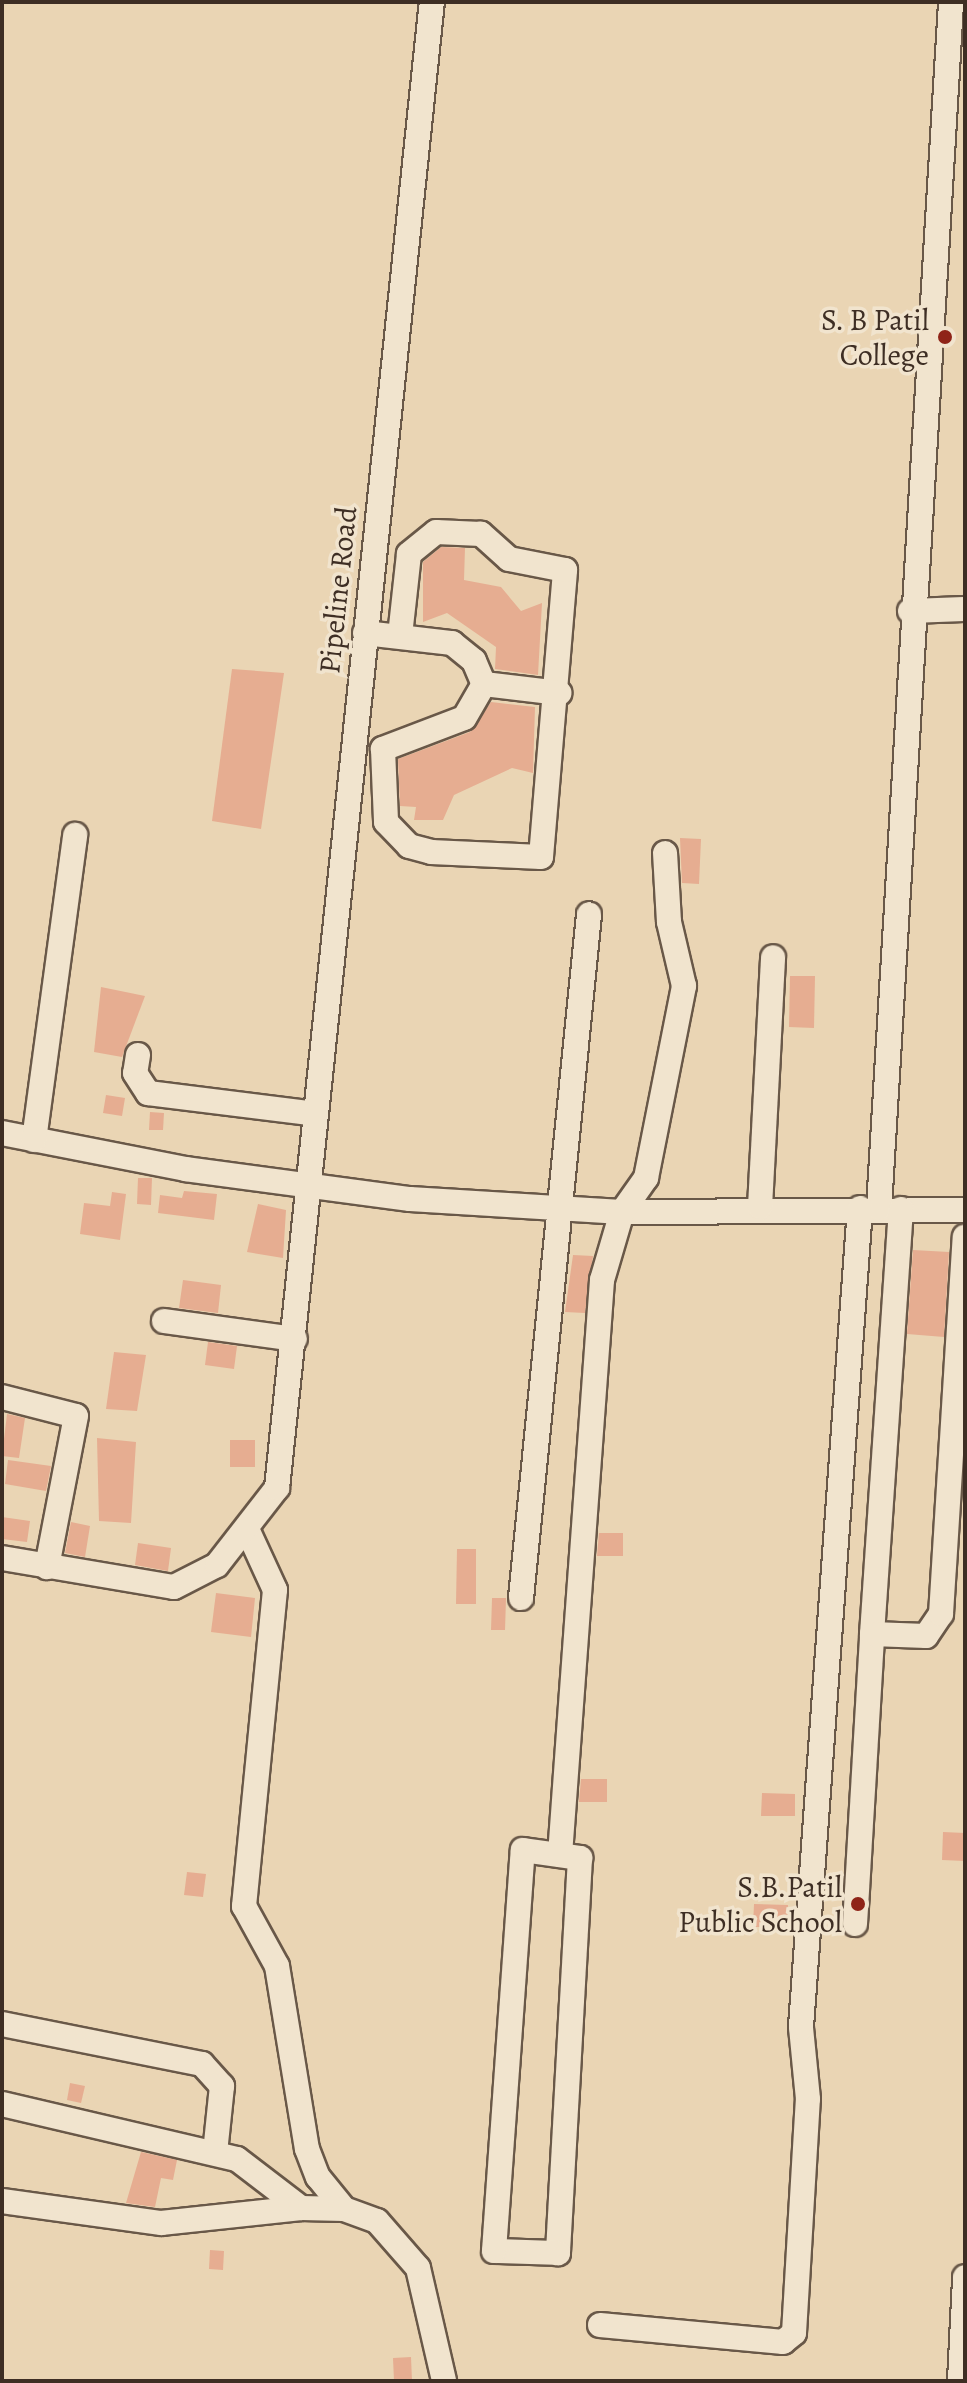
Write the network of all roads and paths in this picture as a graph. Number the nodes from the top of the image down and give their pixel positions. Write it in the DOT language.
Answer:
graph roads {
  1 [pos="432,2"];
  2 [pos="951,2"];
  3 [pos="954,73"];
  4 [pos="965,609"];
  5 [pos="910,611"];
  6 [pos="365,633"];
  7 [pos="400,635"];
  8 [pos="484,684"];
  9 [pos="559,693"];
  10 [pos="75,835"];
  11 [pos="665,853"];
  12 [pos="589,914"];
  13 [pos="773,957"];
  14 [pos="138,1055"];
  15 [pos="316,1114"];
  16 [pos="2,1133"];
  17 [pos="34,1140"];
  18 [pos="309,1185"];
  19 [pos="564,1205"];
  20 [pos="760,1207"];
  21 [pos="880,1208"];
  22 [pos="965,1210"];
  23 [pos="622,1212"];
  24 [pos="965,1237"];
  25 [pos="164,1321"];
  26 [pos="295,1339"];
  27 [pos="2,1397"];
  28 [pos="247,1529"];
  29 [pos="2,1558"];
  30 [pos="47,1567"];
  31 [pos="521,1598"];
  32 [pos="872,1634"];
  33 [pos="560,1855"];
  34 [pos="855,1924"];
  35 [pos="2,2024"];
  36 [pos="2,2104"];
  37 [pos="215,2153"];
  38 [pos="2,2201"];
  39 [pos="301,2208"];
  40 [pos="344,2209"];
  41 [pos="965,2277"];
  42 [pos="600,2325"];
  43 [pos="444,2381"];
  44 [pos="960,2381"];
  1 -- 6 [label="street, Pipeline Road"];
  2 -- 3 [label="street"];
  3 -- 5 [label="street"];
  4 -- 5 [label="street"];
  5 -- 21 [label="street"];
  6 -- 7 [label="street"];
  6 -- 15 [label="street, Pipeline Road"];
  7 -- 8 [label="street"];
  7 -- 9 [label="street"];
  8 -- 9 [label="street"];
  8 -- 9 [label="street"];
  10 -- 17 [label="street"];
  11 -- 23 [label="street"];
  12 -- 19 [label="street"];
  13 -- 20 [label="street"];
  14 -- 15 [label="street"];
  15 -- 18 [label="street, Pipeline Road"];
  16 -- 17 [label="street"];
  17 -- 18 [label="street"];
  18 -- 19 [label="street"];
  18 -- 26 [label="street, Pipeline Road"];
  19 -- 23 [label="street"];
  19 -- 31 [label="street"];
  20 -- 21 [label="street"];
  20 -- 23 [label="street"];
  21 -- 22 [label="street"];
  21 -- 32 [label="street"];
  21 -- 42 [label="street"];
  23 -- 33 [label="street"];
  24 -- 32 [label="street"];
  25 -- 26 [label="street"];
  26 -- 28 [label="street, Pipeline Road"];
  27 -- 30 [label="street"];
  28 -- 30 [label="street, Pipeline Road"];
  28 -- 40 [label="street"];
  29 -- 30 [label="street, Pipeline Road"];
  32 -- 34 [label="street"];
  33 -- 33 [label="street"];
  35 -- 37 [label="street"];
  36 -- 37 [label="street"];
  37 -- 39 [label="street"];
  38 -- 39 [label="street"];
  39 -- 40 [label="street"];
  40 -- 43 [label="street"];
  41 -- 44 [label="street"];
}
